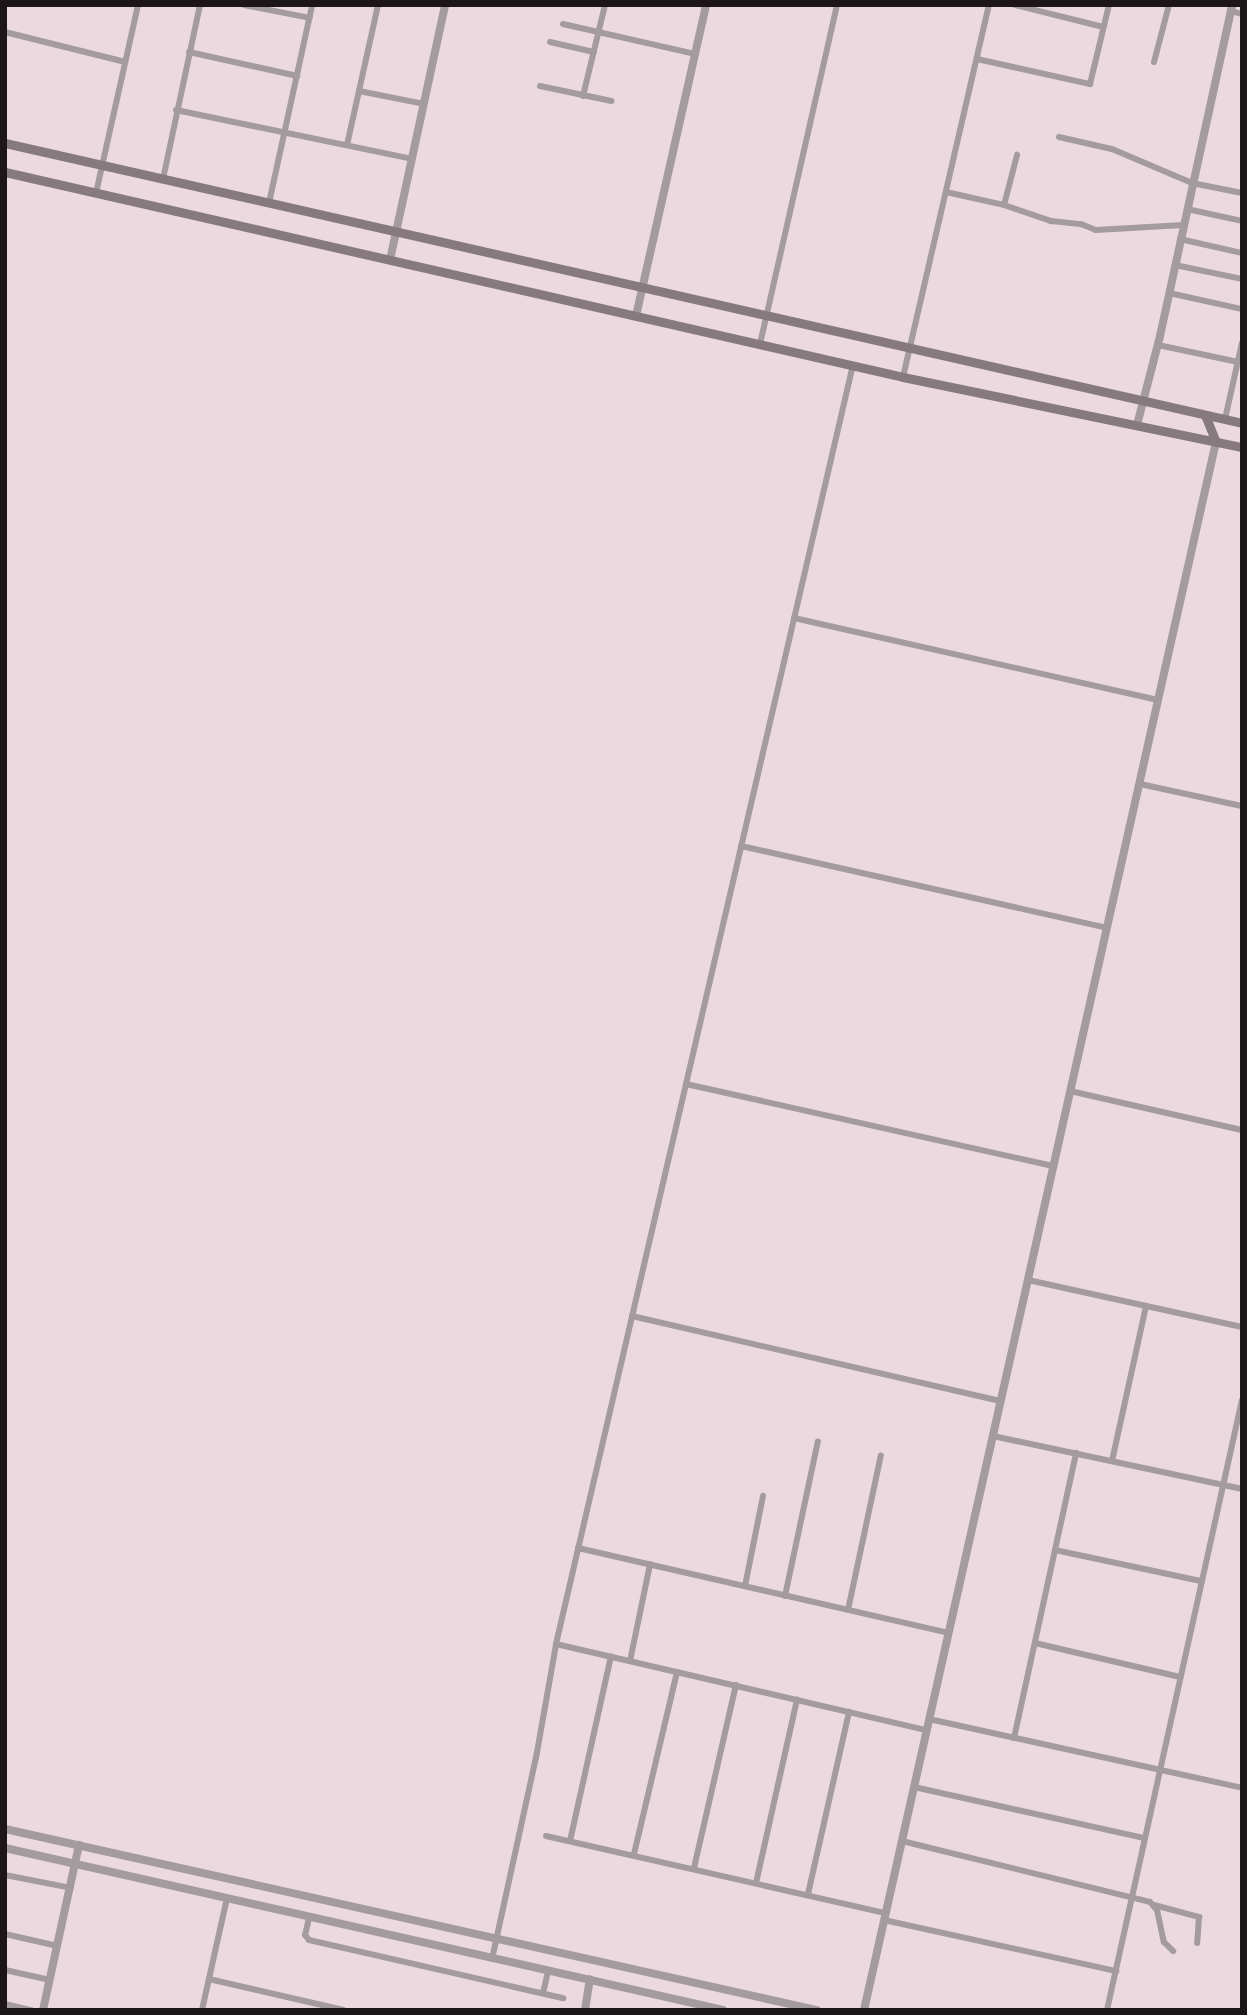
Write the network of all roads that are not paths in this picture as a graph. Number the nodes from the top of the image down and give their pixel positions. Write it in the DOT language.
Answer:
graph roads {
  1 [pos="138,5"];
  2 [pos="200,5"];
  3 [pos="244,5"];
  4 [pos="312,5"];
  5 [pos="378,5"];
  6 [pos="445,5"];
  7 [pos="604,5"];
  8 [pos="706,5"];
  9 [pos="837,5"];
  10 [pos="989,5"];
  11 [pos="1015,5"];
  12 [pos="1109,5"];
  13 [pos="1168,5"];
  14 [pos="1231,8"];
  15 [pos="1046,9"];
  16 [pos="1242,14"];
  17 [pos="310,18"];
  18 [pos="562,24"];
  19 [pos="1103,27"];
  20 [pos="5,32"];
  21 [pos="598,32"];
  22 [pos="550,42"];
  23 [pos="190,52"];
  24 [pos="594,52"];
  25 [pos="695,54"];
  26 [pos="977,59"];
  27 [pos="125,62"];
  28 [pos="1154,62"];
  29 [pos="297,76"];
  30 [pos="540,86"];
  31 [pos="359,92"];
  32 [pos="583,96"];
  33 [pos="611,101"];
  34 [pos="424,104"];
  35 [pos="176,110"];
  36 [pos="284,132"];
  37 [pos="1059,137"];
  38 [pos="5,143"];
  39 [pos="347,145"];
  40 [pos="1017,155"];
  41 [pos="412,159"];
  42 [pos="102,165"];
  43 [pos="5,172"];
  44 [pos="163,179"];
  45 [pos="1192,183"];
  46 [pos="946,192"];
  47 [pos="96,193"];
  48 [pos="1242,193"];
  49 [pos="269,203"];
  50 [pos="1003,205"];
  51 [pos="1186,209"];
  52 [pos="1242,221"];
  53 [pos="1183,225"];
  54 [pos="396,232"];
  55 [pos="1180,239"];
  56 [pos="1242,253"];
  57 [pos="390,260"];
  58 [pos="1175,265"];
  59 [pos="1242,279"];
  60 [pos="642,288"];
  61 [pos="1169,293"];
  62 [pos="1242,309"];
  63 [pos="636,316"];
  64 [pos="767,316"];
  65 [pos="1242,343"];
  66 [pos="761,344"];
  67 [pos="1158,345"];
  68 [pos="910,348"];
  69 [pos="1238,362"];
  70 [pos="853,365"];
  71 [pos="903,377"];
  72 [pos="1142,401"];
  73 [pos="1205,415"];
  74 [pos="1225,419"];
  75 [pos="1242,423"];
  76 [pos="1137,425"];
  77 [pos="1216,442"];
  78 [pos="1242,447"];
  79 [pos="794,618"];
  80 [pos="1158,699"];
  81 [pos="1140,784"];
  82 [pos="1242,806"];
  83 [pos="741,846"];
  84 [pos="1107,928"];
  85 [pos="686,1084"];
  86 [pos="1070,1091"];
  87 [pos="1242,1130"];
  88 [pos="1053,1166"];
  89 [pos="1028,1280"];
  90 [pos="1146,1306"];
  91 [pos="632,1316"];
  92 [pos="1242,1327"];
  93 [pos="1242,1399"];
  94 [pos="1000,1401"];
  95 [pos="993,1436"];
  96 [pos="818,1441"];
  97 [pos="1076,1453"];
  98 [pos="880,1455"];
  99 [pos="1112,1461"];
  100 [pos="1223,1485"];
  101 [pos="1242,1489"];
  102 [pos="763,1496"];
  103 [pos="578,1548"];
  104 [pos="1055,1550"];
  105 [pos="650,1564"];
  106 [pos="1201,1581"];
  107 [pos="745,1586"];
  108 [pos="785,1596"];
  109 [pos="848,1610"];
  110 [pos="948,1633"];
  111 [pos="1035,1643"];
  112 [pos="556,1644"];
  113 [pos="611,1656"];
  114 [pos="630,1661"];
  115 [pos="677,1672"];
  116 [pos="1180,1677"];
  117 [pos="736,1685"];
  118 [pos="797,1700"];
  119 [pos="849,1712"];
  120 [pos="929,1719"];
  121 [pos="927,1730"];
  122 [pos="1014,1738"];
  123 [pos="1159,1770"];
  124 [pos="914,1787"];
  125 [pos="1242,1788"];
  126 [pos="5,1829"];
  127 [pos="547,1836"];
  128 [pos="1144,1838"];
  129 [pos="902,1840"];
  130 [pos="570,1841"];
  131 [pos="79,1845"];
  132 [pos="5,1848"];
  133 [pos="634,1854"];
  134 [pos="76,1864"];
  135 [pos="694,1868"];
  136 [pos="5,1875"];
  137 [pos="756,1882"];
  138 [pos="71,1888"];
  139 [pos="808,1894"];
  140 [pos="1132,1896"];
  141 [pos="227,1898"];
  142 [pos="1154,1905"];
  143 [pos="885,1916"];
  144 [pos="309,1921"];
  145 [pos="5,1934"];
  146 [pos="497,1939"];
  147 [pos="1197,1944"];
  148 [pos="58,1946"];
  149 [pos="1173,1951"];
  150 [pos="492,1959"];
  151 [pos="5,1970"];
  152 [pos="1116,1971"];
  153 [pos="209,1979"];
  154 [pos="590,1979"];
  155 [pos="50,1980"];
  156 [pos="545,1983"];
  157 [pos="563,1998"];
  158 [pos="5,2004"];
  159 [pos="311,2006"];
  160 [pos="32,2010"];
  161 [pos="43,2010"];
  162 [pos="202,2010"];
  163 [pos="343,2010"];
  164 [pos="585,2010"];
  165 [pos="723,2010"];
  166 [pos="817,2010"];
  167 [pos="864,2010"];
  168 [pos="1107,2010"];
  1 -- 27 [label="street"];
  2 -- 23 [label="street"];
  3 -- 17 [label="street"];
  4 -- 17 [label="street"];
  5 -- 31 [label="street"];
  6 -- 34 [label="street"];
  7 -- 21 [label="street"];
  8 -- 25 [label="street"];
  9 -- 64 [label="street"];
  10 -- 26 [label="street"];
  11 -- 15 [label="street"];
  12 -- 19 [label="street"];
  13 -- 28 [label="street"];
  14 -- 16 [label="street"];
  14 -- 45 [label="street"];
  15 -- 19 [label="street"];
  17 -- 29 [label="street"];
  18 -- 21 [label="street"];
  19 -- 26 [label="street"];
  20 -- 27 [label="street"];
  21 -- 24 [label="street"];
  21 -- 25 [label="street"];
  22 -- 24 [label="street"];
  23 -- 29 [label="street"];
  23 -- 35 [label="street"];
  24 -- 32 [label="street"];
  25 -- 60 [label="street"];
  26 -- 46 [label="street"];
  27 -- 42 [label="street"];
  29 -- 36 [label="street"];
  30 -- 32 [label="street"];
  31 -- 34 [label="street"];
  31 -- 39 [label="street"];
  32 -- 33 [label="street"];
  34 -- 41 [label="street"];
  35 -- 36 [label="street"];
  35 -- 44 [label="street"];
  36 -- 39 [label="street"];
  36 -- 49 [label="street"];
  37 -- 45 [label="street"];
  38 -- 42 [label="main road"];
  39 -- 41 [label="street"];
  40 -- 50 [label="street"];
  41 -- 54 [label="street"];
  42 -- 44 [label="main road"];
  42 -- 47 [label="street"];
  43 -- 47 [label="main road"];
  44 -- 49 [label="main road"];
  45 -- 48 [label="street"];
  45 -- 51 [label="street"];
  46 -- 50 [label="street"];
  46 -- 68 [label="street"];
  47 -- 57 [label="main road"];
  49 -- 54 [label="main road"];
  50 -- 53 [label="street"];
  51 -- 52 [label="street"];
  51 -- 53 [label="street"];
  53 -- 55 [label="street"];
  54 -- 57 [label="street"];
  54 -- 60 [label="main road"];
  55 -- 56 [label="street"];
  55 -- 58 [label="street"];
  57 -- 63 [label="main road"];
  58 -- 59 [label="street"];
  58 -- 61 [label="street"];
  60 -- 63 [label="street"];
  60 -- 64 [label="main road"];
  61 -- 62 [label="street"];
  61 -- 67 [label="street"];
  63 -- 66 [label="main road"];
  64 -- 66 [label="street"];
  64 -- 68 [label="main road"];
  65 -- 69 [label="street"];
  66 -- 70 [label="main road"];
  67 -- 69 [label="street"];
  67 -- 72 [label="street"];
  68 -- 71 [label="street"];
  68 -- 72 [label="main road"];
  69 -- 74 [label="street"];
  70 -- 71 [label="main road"];
  70 -- 79 [label="street"];
  71 -- 76 [label="main road"];
  72 -- 73 [label="main road"];
  72 -- 76 [label="street"];
  73 -- 74 [label="main road"];
  73 -- 77 [label="main road"];
  74 -- 75 [label="main road"];
  76 -- 77 [label="main road"];
  77 -- 78 [label="main road"];
  77 -- 80 [label="street"];
  79 -- 80 [label="street"];
  79 -- 83 [label="street"];
  80 -- 81 [label="street"];
  81 -- 82 [label="street"];
  81 -- 84 [label="street"];
  83 -- 84 [label="street"];
  83 -- 85 [label="street"];
  84 -- 86 [label="street"];
  85 -- 88 [label="street"];
  85 -- 91 [label="street"];
  86 -- 87 [label="street"];
  86 -- 88 [label="street"];
  88 -- 89 [label="street"];
  89 -- 90 [label="street"];
  89 -- 94 [label="street"];
  90 -- 92 [label="street"];
  90 -- 99 [label="street"];
  91 -- 94 [label="street"];
  91 -- 103 [label="street"];
  93 -- 100 [label="street"];
  94 -- 95 [label="street"];
  95 -- 97 [label="street"];
  95 -- 110 [label="street"];
  96 -- 108 [label="street"];
  97 -- 99 [label="street"];
  97 -- 104 [label="street"];
  98 -- 109 [label="street"];
  99 -- 100 [label="street"];
  100 -- 101 [label="street"];
  100 -- 106 [label="street"];
  102 -- 107 [label="street"];
  103 -- 105 [label="street"];
  103 -- 112 [label="street"];
  104 -- 106 [label="street"];
  104 -- 111 [label="street"];
  105 -- 107 [label="street"];
  105 -- 114 [label="street"];
  106 -- 116 [label="street"];
  107 -- 108 [label="street"];
  108 -- 109 [label="street"];
  109 -- 110 [label="street"];
  110 -- 120 [label="street"];
  111 -- 116 [label="street"];
  111 -- 122 [label="street"];
  112 -- 113 [label="street"];
  112 -- 146 [label="street"];
  113 -- 114 [label="street"];
  113 -- 130 [label="street"];
  114 -- 115 [label="street"];
  115 -- 117 [label="street"];
  115 -- 133 [label="street"];
  116 -- 123 [label="street"];
  117 -- 118 [label="street"];
  117 -- 135 [label="street"];
  118 -- 119 [label="street"];
  118 -- 137 [label="street"];
  119 -- 121 [label="street"];
  119 -- 139 [label="street"];
  120 -- 121 [label="street"];
  120 -- 122 [label="street"];
  121 -- 124 [label="street"];
  122 -- 123 [label="street"];
  123 -- 125 [label="street"];
  123 -- 128 [label="street"];
  124 -- 128 [label="street"];
  124 -- 129 [label="street"];
  126 -- 131 [label="street"];
  127 -- 130 [label="street"];
  128 -- 140 [label="street"];
  129 -- 140 [label="street"];
  129 -- 143 [label="street"];
  130 -- 133 [label="street"];
  131 -- 134 [label="street"];
  131 -- 146 [label="street"];
  132 -- 134 [label="street"];
  133 -- 135 [label="street"];
  134 -- 138 [label="street"];
  134 -- 141 [label="street"];
  135 -- 137 [label="street"];
  136 -- 138 [label="street"];
  137 -- 139 [label="street"];
  138 -- 148 [label="street"];
  139 -- 143 [label="street"];
  140 -- 142 [label="street"];
  140 -- 152 [label="street"];
  141 -- 144 [label="street"];
  141 -- 153 [label="street"];
  142 -- 147 [label="street"];
  142 -- 149 [label="street"];
  143 -- 152 [label="street"];
  143 -- 167 [label="street"];
  144 -- 150 [label="street"];
  144 -- 156 [label="street"];
  145 -- 148 [label="street"];
  146 -- 150 [label="street"];
  146 -- 166 [label="street"];
  148 -- 155 [label="street"];
  150 -- 156 [label="street"];
  151 -- 155 [label="street"];
  152 -- 168 [label="street"];
  153 -- 159 [label="street"];
  153 -- 162 [label="street"];
  154 -- 156 [label="street"];
  154 -- 164 [label="street"];
  154 -- 165 [label="street"];
  155 -- 161 [label="street"];
  156 -- 157 [label="street"];
  158 -- 160 [label="street"];
  159 -- 163 [label="street"];
}
